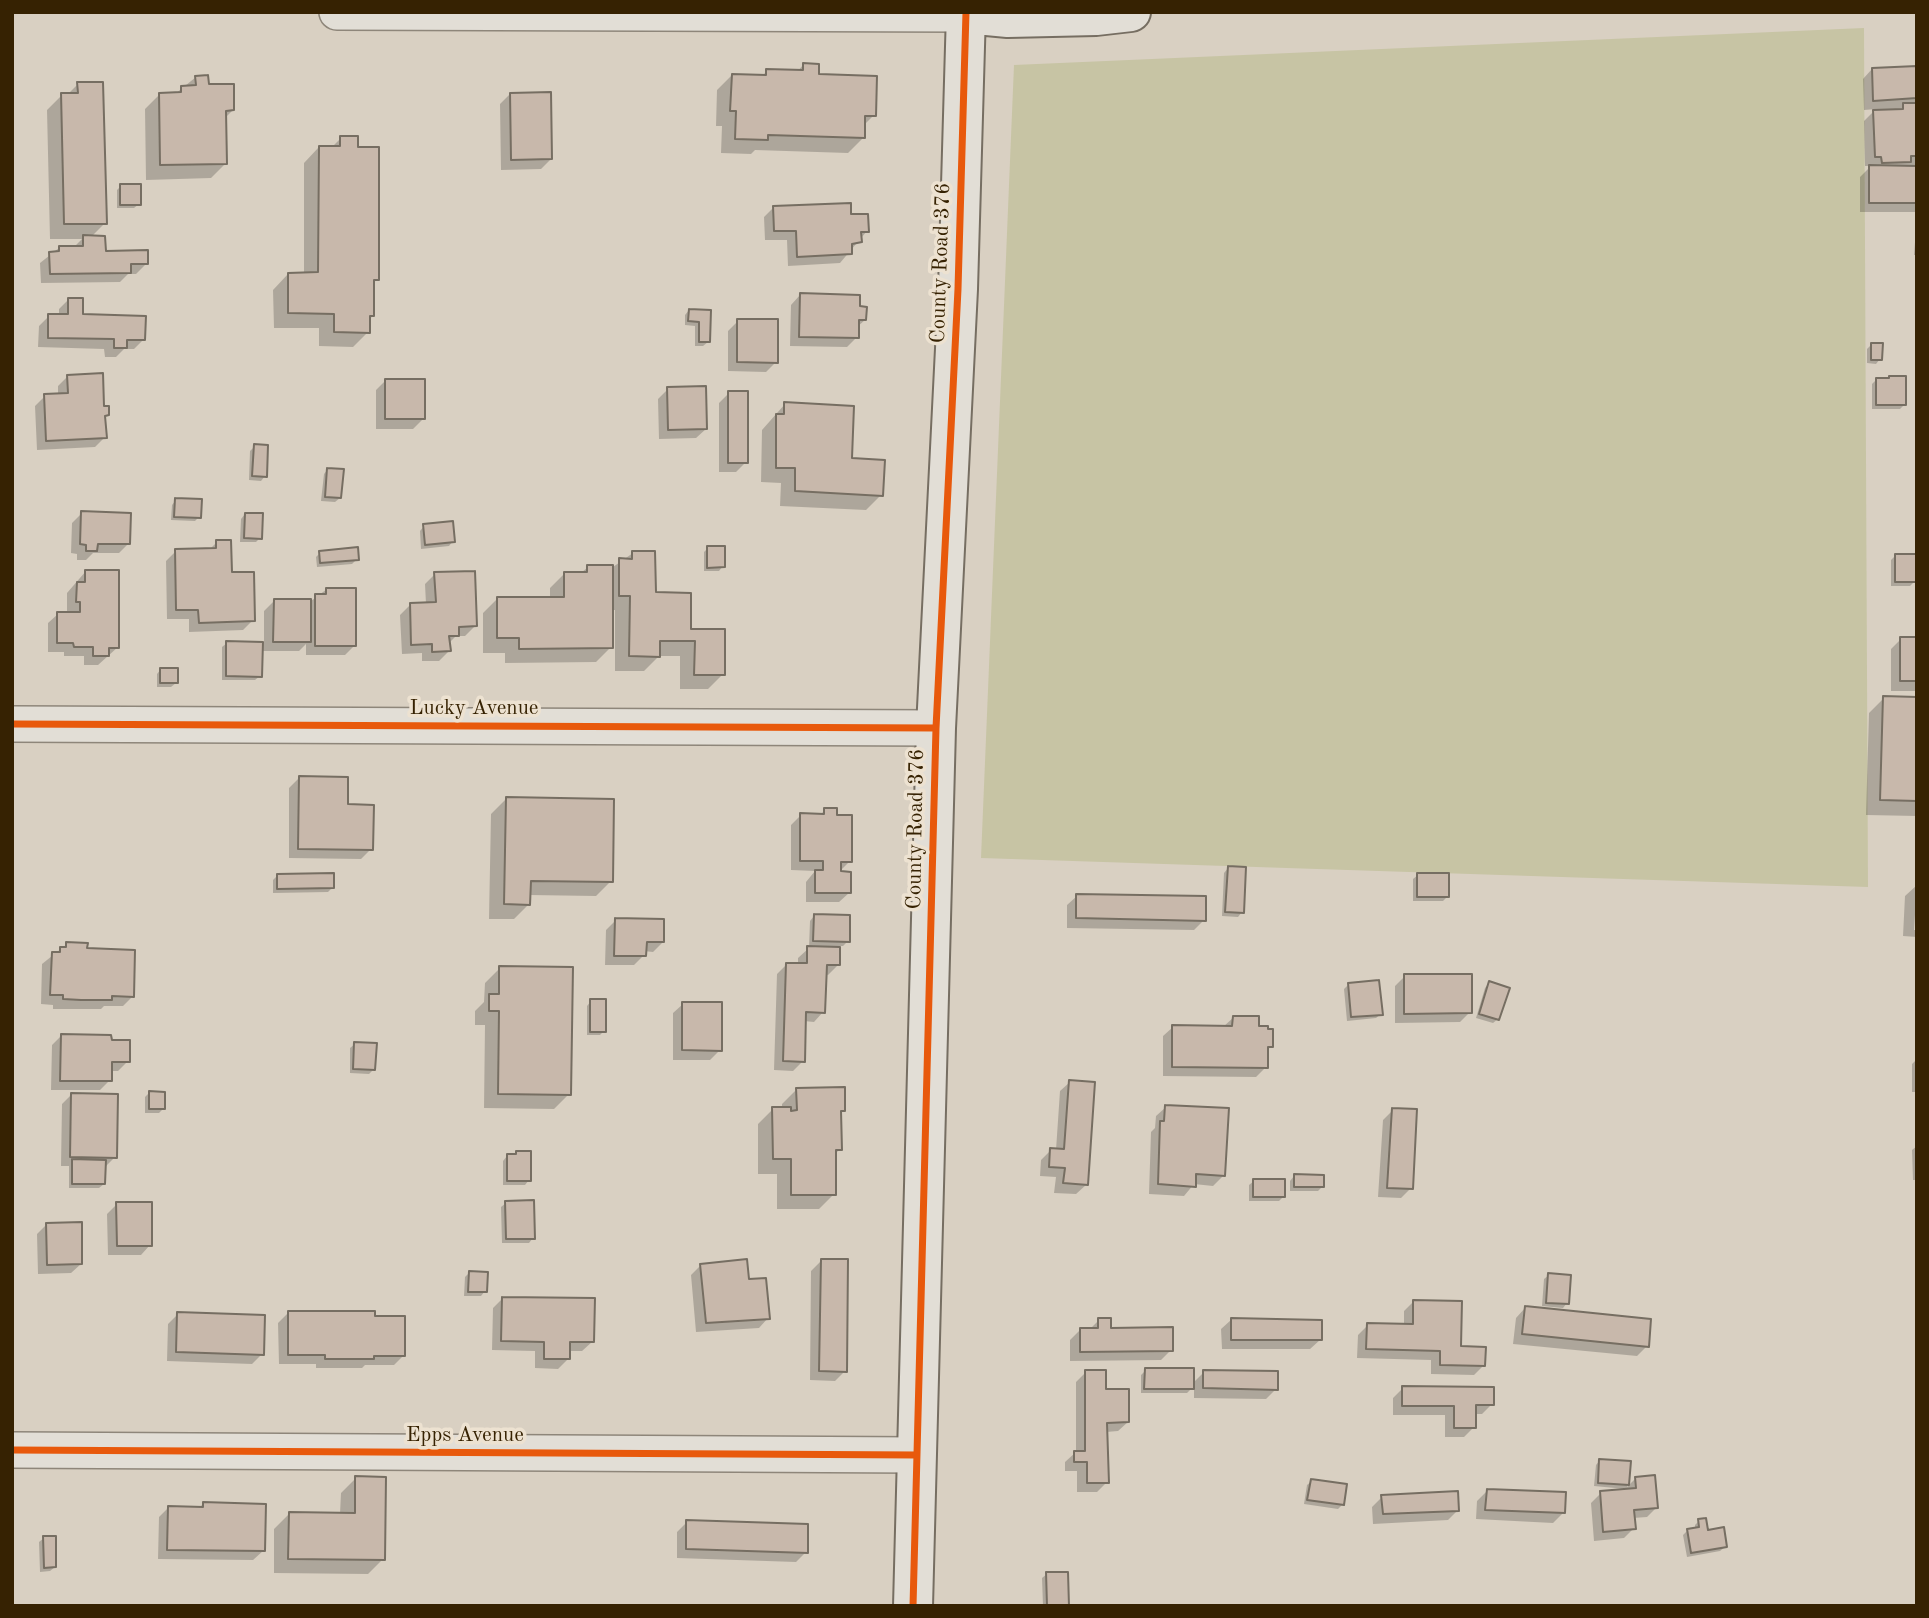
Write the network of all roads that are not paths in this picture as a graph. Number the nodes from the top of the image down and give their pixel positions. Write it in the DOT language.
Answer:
graph roads {
  1 [pos="337,12"];
  2 [pos="1131,12"];
  3 [pos="966,13"];
  4 [pos="12,724"];
  5 [pos="936,727"];
  6 [pos="12,1450"];
  7 [pos="917,1455"];
  8 [pos="913,1606"];
  1 -- 3 [label="street"];
  2 -- 3 [label="street"];
  3 -- 5 [label="street, County Road 376"];
  4 -- 5 [label="street, Lucky Avenue"];
  5 -- 7 [label="street, County Road 376"];
  6 -- 7 [label="street, Epps Avenue"];
  7 -- 8 [label="street, County Road 376"];
}
